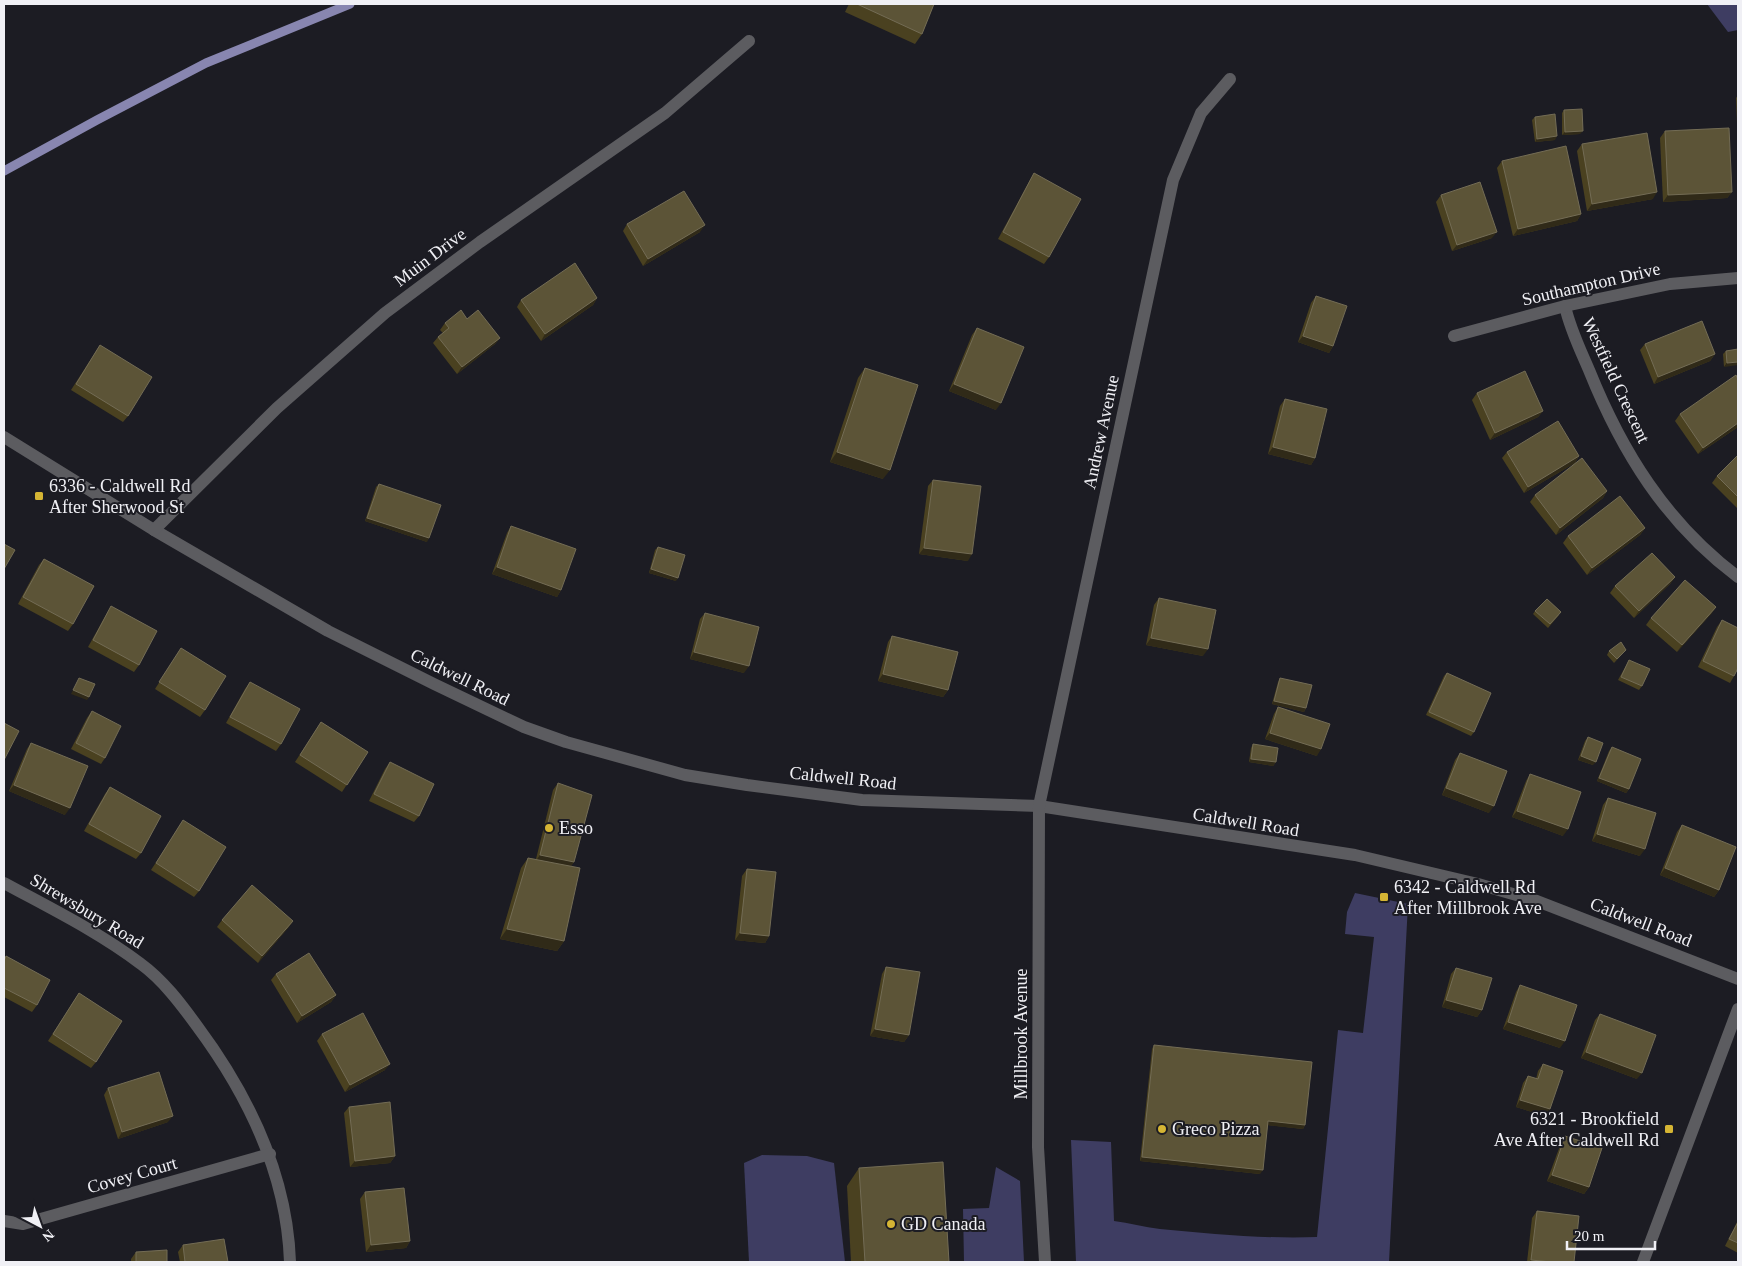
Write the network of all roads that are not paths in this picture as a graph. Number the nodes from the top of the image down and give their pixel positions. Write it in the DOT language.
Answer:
graph roads {
  1 [pos="749,41"];
  2 [pos="1230,79"];
  3 [pos="1738,278"];
  4 [pos="1565,306"];
  5 [pos="1454,336"];
  6 [pos="4,437"];
  7 [pos="154,530"];
  8 [pos="1738,577"];
  9 [pos="1039,806"];
  10 [pos="4,883"];
  11 [pos="1738,979"];
  12 [pos="1738,1009"];
  13 [pos="270,1154"];
  14 [pos="4,1221"];
  15 [pos="290,1262"];
  16 [pos="1045,1262"];
  17 [pos="1643,1262"];
  1 -- 7 [label="street, Muin Drive"];
  2 -- 9 [label="street, Andrew Avenue"];
  3 -- 4 [label="street, Southampton Drive"];
  4 -- 5 [label="street, Southampton Drive"];
  4 -- 8 [label="street, Westfield Crescent"];
  6 -- 7 [label="street, Caldwell Road"];
  7 -- 9 [label="street, Caldwell Road"];
  9 -- 11 [label="street, Caldwell Road"];
  9 -- 16 [label="street, Millbrook Avenue"];
  10 -- 13 [label="street, Shrewsbury Road"];
  12 -- 17 [label="street"];
  13 -- 14 [label="street, Covey Court"];
  13 -- 15 [label="street, Shrewsbury Road"];
}
